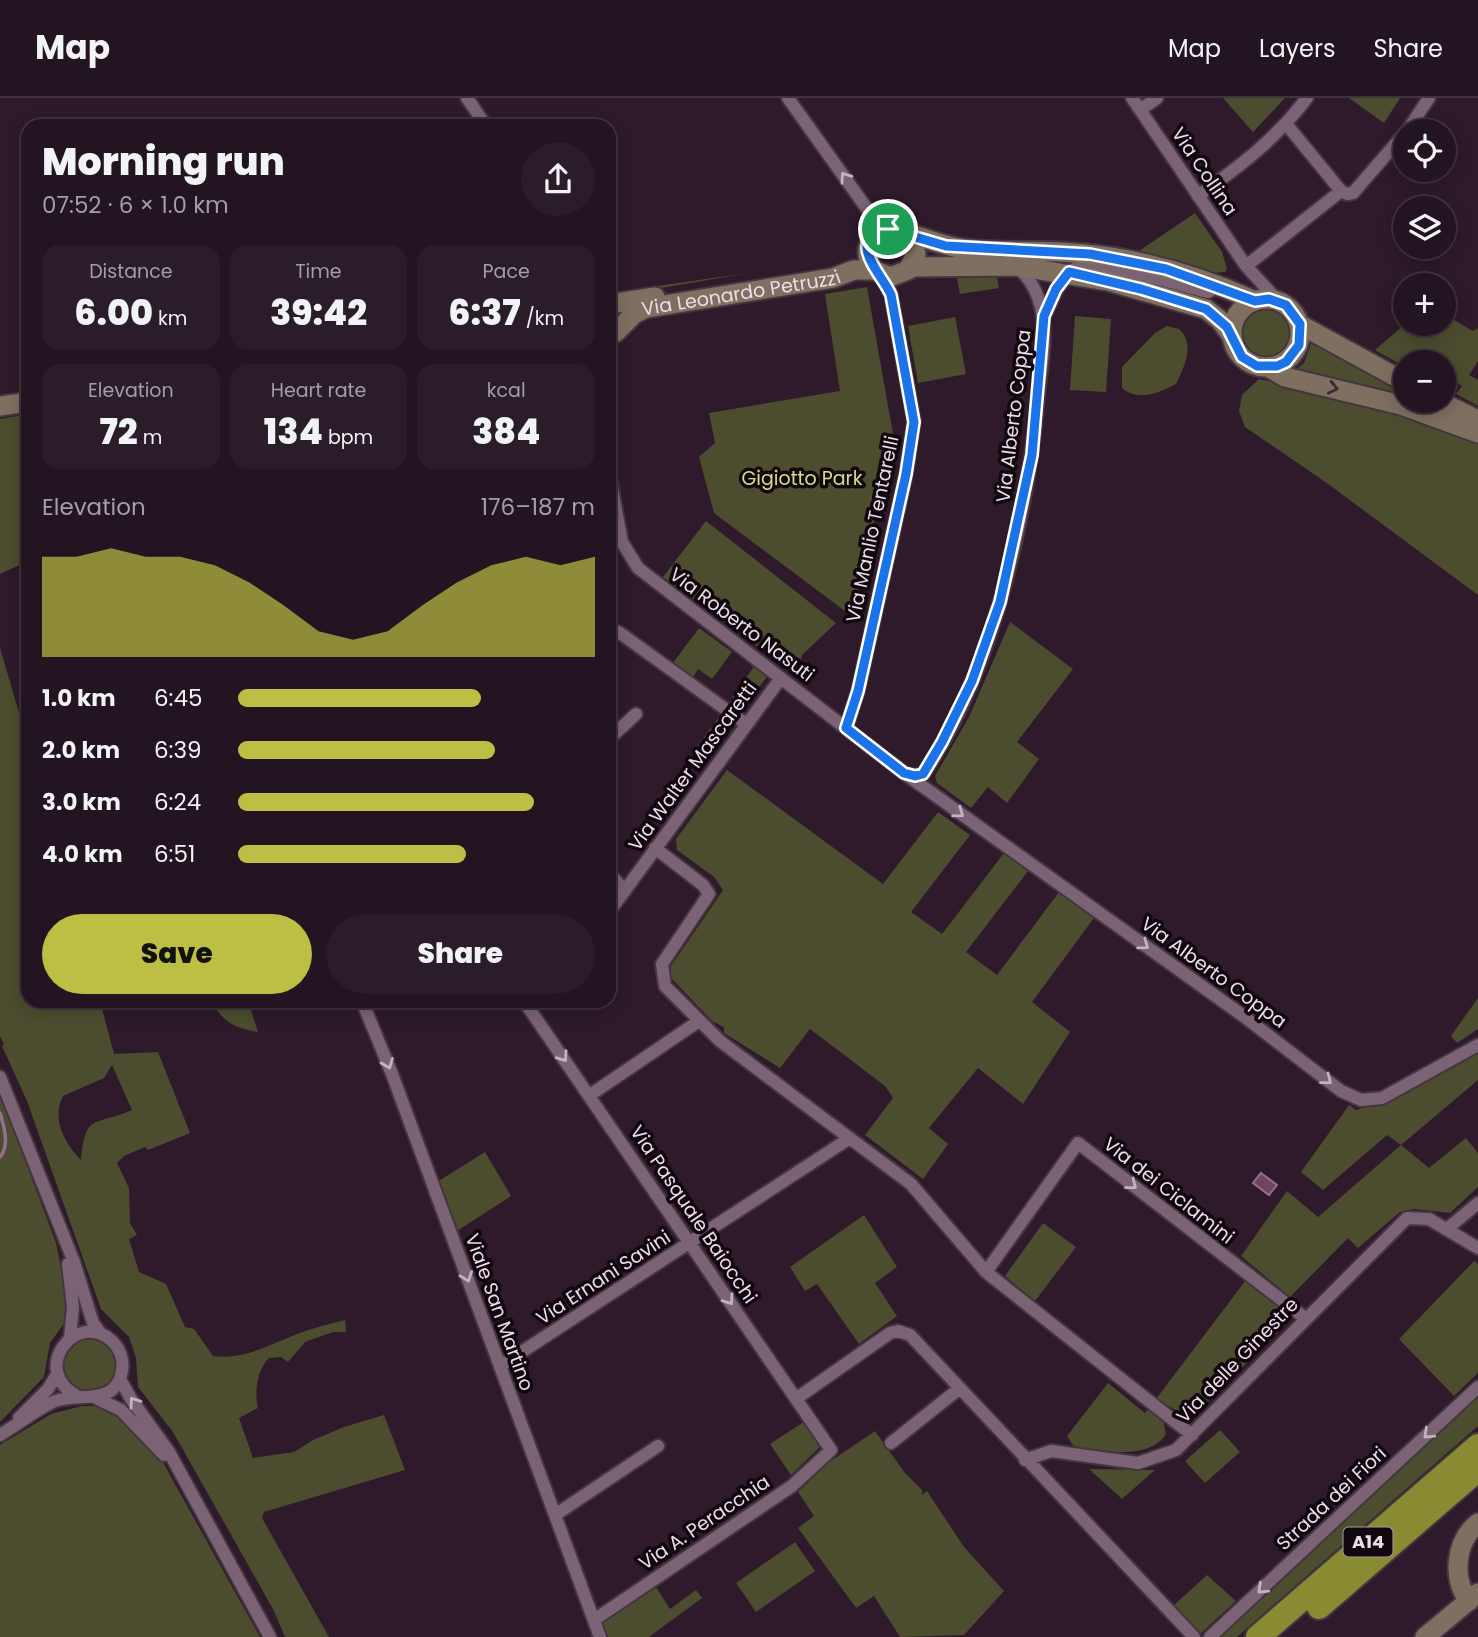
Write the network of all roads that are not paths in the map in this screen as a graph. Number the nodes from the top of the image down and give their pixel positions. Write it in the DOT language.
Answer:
graph roads {
  1 [pos="467,98"];
  2 [pos="789,98"];
  3 [pos="1132,98"];
  4 [pos="1157,98"];
  5 [pos="1307,98"];
  6 [pos="1429,98"];
  7 [pos="1140,110"];
  8 [pos="481,119"];
  9 [pos="1415,119"];
  10 [pos="1287,125"];
  11 [pos="1393,147"];
  12 [pos="1341,191"];
  13 [pos="1198,196"];
  14 [pos="888,229"];
  15 [pos="909,236"];
  16 [pos="1015,266"];
  17 [pos="887,268"];
  18 [pos="1247,269"];
  19 [pos="1069,272"];
  20 [pos="1234,292"];
  21 [pos="1257,301"];
  22 [pos="1279,302"];
  23 [pos="616,303"];
  24 [pos="1044,316"];
  25 [pos="1300,324"];
  26 [pos="616,333"];
  27 [pos="1232,336"];
  28 [pos="1268,367"];
  29 [pos="1393,375"];
  30 [pos="21,403"];
  31 [pos="0,406"];
  32 [pos="1456,409"];
  33 [pos="1478,420"];
  34 [pos="1478,433"];
  35 [pos="616,513"];
  36 [pos="616,632"];
  37 [pos="781,678"];
  38 [pos="636,714"];
  39 [pos="746,724"];
  40 [pos="846,728"];
  41 [pos="616,732"];
  42 [pos="934,758"];
  43 [pos="904,773"];
  44 [pos="938,798"];
  45 [pos="655,849"];
  46 [pos="616,881"];
  47 [pos="625,891"];
  48 [pos="616,903"];
  49 [pos="365,1008"];
  50 [pos="529,1008"];
  51 [pos="699,1020"];
  52 [pos="1478,1045"];
  53 [pos="0,1077"];
  54 [pos="590,1095"];
  55 [pos="850,1138"];
  56 [pos="1478,1203"];
  57 [pos="1447,1229"];
  58 [pos="64,1239"];
  59 [pos="691,1243"];
  60 [pos="1478,1248"];
  61 [pos="986,1272"];
  62 [pos="1305,1318"];
  63 [pos="101,1334"];
  64 [pos="70,1338"];
  65 [pos="500,1366"];
  66 [pos="57,1374"];
  67 [pos="120,1378"];
  68 [pos="1478,1387"];
  69 [pos="960,1388"];
  70 [pos="79,1397"];
  71 [pos="96,1398"];
  72 [pos="797,1398"];
  73 [pos="2,1434"];
  74 [pos="1192,1435"];
  75 [pos="891,1443"];
  76 [pos="657,1446"];
  77 [pos="1478,1446"];
  78 [pos="831,1450"];
  79 [pos="1025,1460"];
  80 [pos="174,1466"];
  81 [pos="1478,1469"];
  82 [pos="555,1515"];
  83 [pos="1478,1523"];
  84 [pos="1475,1601"];
  85 [pos="594,1620"];
  86 [pos="270,1637"];
  87 [pos="600,1637"];
  88 [pos="1194,1637"];
  89 [pos="1210,1637"];
  90 [pos="1258,1637"];
  91 [pos="1284,1637"];
  92 [pos="1426,1637"];
  1 -- 8 [label="street"];
  14 -- 2 [label="street, one-way"];
  3 -- 7 [label="street, Via Collina"];
  4 -- 7 [label="street"];
  5 -- 10 [label="street"];
  6 -- 9 [label="street"];
  7 -- 13 [label="street, Via Collina"];
  10 -- 12 [label="street"];
  10 -- 13 [label="street"];
  11 -- 12 [label="street"];
  12 -- 18 [label="street"];
  13 -- 18 [label="street, Via Collina"];
  14 -- 15 [label="main road, Via Leonardo Petruzzi"];
  14 -- 17 [label="main road"];
  15 -- 17 [label="main road"];
  15 -- 20 [label="main road, Via Leonardo Petruzzi"];
  16 -- 17 [label="main road, Via Leonardo Petruzzi"];
  16 -- 19 [label="main road, Via Leonardo Petruzzi"];
  16 -- 24 [label="street, Via Alberto Coppa"];
  17 -- 23 [label="main road, Via Leonardo Petruzzi"];
  17 -- 26 [label="main road, Via Leonardo Petruzzi"];
  17 -- 40 [label="street, Via Manlio Tentarelli"];
  18 -- 20 [label="street"];
  18 -- 21 [label="street, Via Collina"];
  18 -- 22 [label="street, Via Collina"];
  19 -- 20 [label="street, Via Leonardo Petruzzi"];
  19 -- 24 [label="street, Via Alberto Coppa"];
  19 -- 27 [label="main road, Via Leonardo Petruzzi"];
  20 -- 21 [label="main road, Via Leonardo Petruzzi"];
  21 -- 22 [label="main road"];
  21 -- 27 [label="main road"];
  22 -- 25 [label="main road"];
  24 -- 42 [label="street, Via Alberto Coppa"];
  25 -- 28 [label="main road"];
  25 -- 29 [label="main road"];
  27 -- 28 [label="main road"];
  28 -- 34 [label="main road, one-way"];
  30 -- 31 [label="main road"];
  32 -- 33 [label="main road"];
  35 -- 37 [label="street, Via Roberto Nasuti"];
  36 -- 39 [label="street"];
  37 -- 39 [label="street, Via Walter Mascaretti"];
  37 -- 40 [label="street, Via Roberto Nasuti"];
  38 -- 41 [label="street"];
  39 -- 45 [label="street, Via Walter Mascaretti"];
  40 -- 43 [label="street, Via Roberto Nasuti"];
  42 -- 43 [label="street"];
  42 -- 44 [label="street, Via Alberto Coppa"];
  43 -- 44 [label="street, Via Alberto Coppa"];
  44 -- 52 [label="street, Via Alberto Coppa, one-way"];
  45 -- 47 [label="street, Via Walter Mascaretti"];
  45 -- 51 [label="street"];
  46 -- 47 [label="street"];
  47 -- 48 [label="street, Via Walter Mascaretti"];
  49 -- 65 [label="street, Viale San Martino, one-way"];
  50 -- 54 [label="street, Via Pasquale Baiocchi, one-way"];
  51 -- 54 [label="street"];
  51 -- 55 [label="street"];
  53 -- 58 [label="street"];
  54 -- 59 [label="street, Via Pasquale Baiocchi"];
  55 -- 59 [label="street, Via Ernani Savini"];
  55 -- 61 [label="street"];
  56 -- 57 [label="street"];
  57 -- 60 [label="street, Via delle Ginestre"];
  57 -- 62 [label="street, Via delle Ginestre"];
  58 -- 63 [label="street"];
  58 -- 64 [label="street"];
  59 -- 65 [label="street, Via Ernani Savini"];
  59 -- 72 [label="street, Via Pasquale Baiocchi, one-way"];
  61 -- 62 [label="street, Via dei Ciclamini, one-way"];
  61 -- 74 [label="street"];
  62 -- 74 [label="street, Via delle Ginestre"];
  63 -- 64 [label="street"];
  63 -- 67 [label="street"];
  64 -- 66 [label="street"];
  65 -- 82 [label="street, Viale San Martino"];
  66 -- 70 [label="street"];
  66 -- 73 [label="street"];
  67 -- 71 [label="street"];
  80 -- 67 [label="street, one-way"];
  68 -- 89 [label="street, Strada dei Fiori, one-way"];
  69 -- 72 [label="street"];
  69 -- 75 [label="street"];
  69 -- 79 [label="street"];
  70 -- 71 [label="street"];
  70 -- 73 [label="street"];
  71 -- 80 [label="street"];
  72 -- 78 [label="street, Via Pasquale Baiocchi"];
  74 -- 79 [label="street, Via delle Ginestre"];
  76 -- 82 [label="street"];
  77 -- 90 [label="highway, A14"];
  78 -- 85 [label="street, Via A. Peracchia"];
  79 -- 88 [label="street"];
  80 -- 86 [label="street"];
  81 -- 91 [label="highway, A14"];
  82 -- 85 [label="street, Viale San Martino"];
  83 -- 84 [label="main road"];
  84 -- 92 [label="main road"];
  85 -- 87 [label="street, Viale San Martino"];
}
